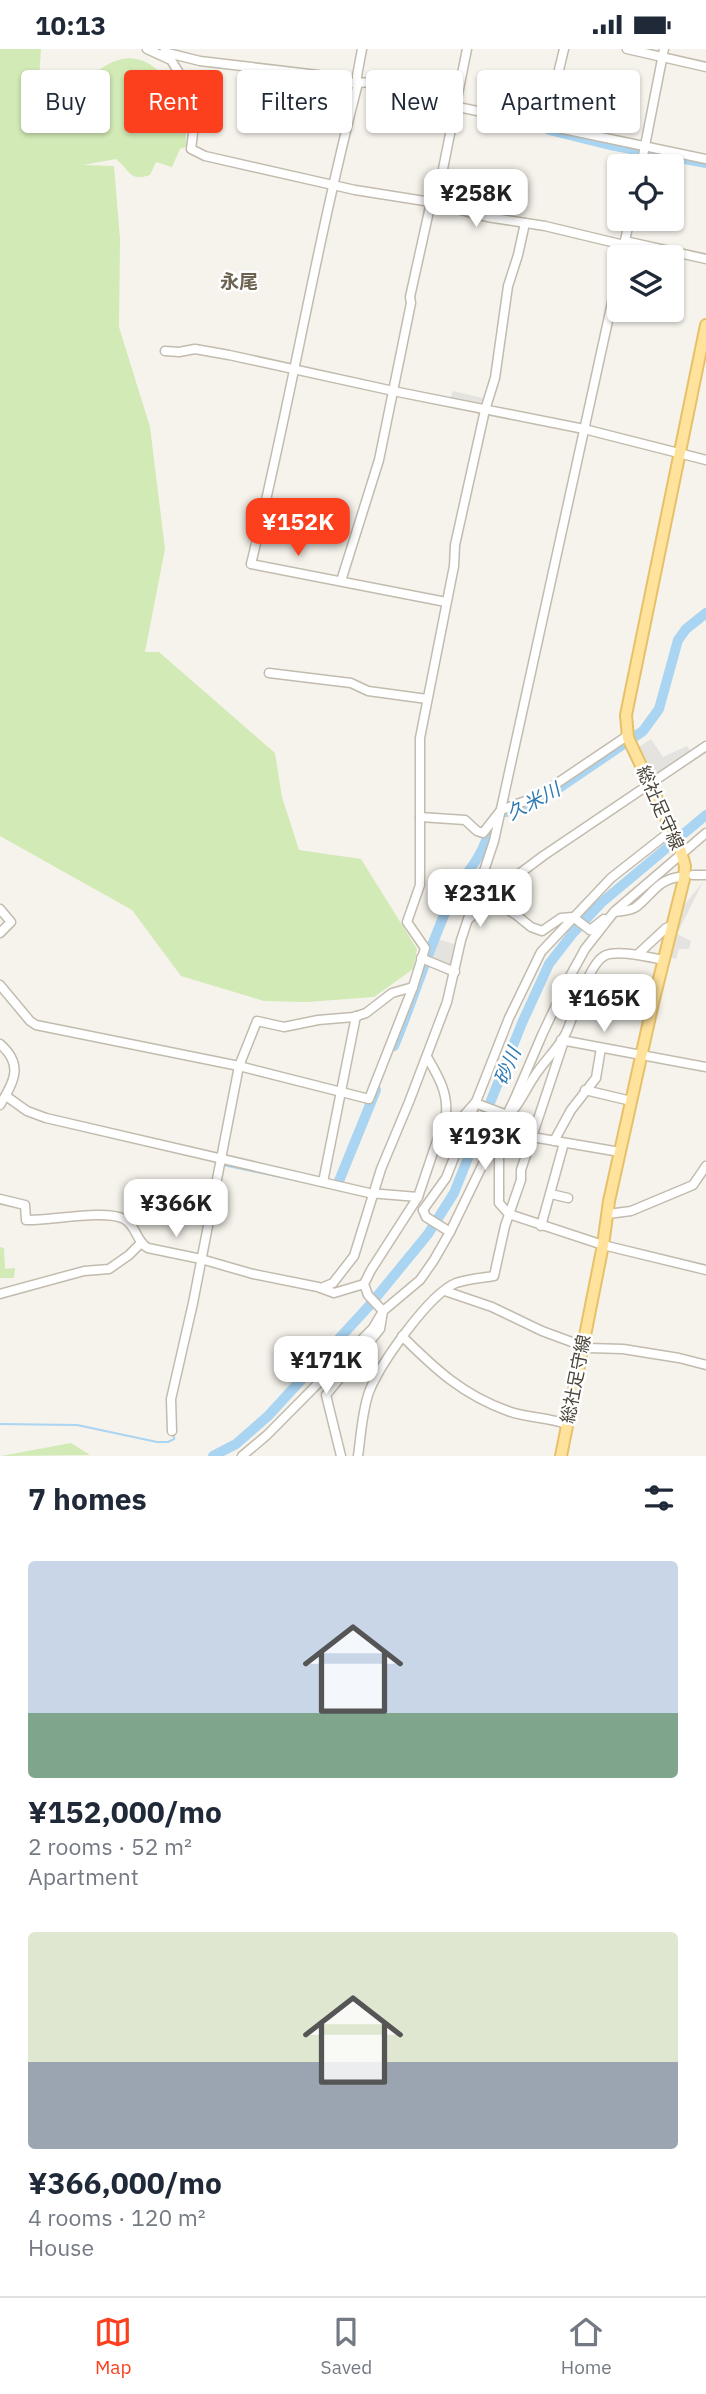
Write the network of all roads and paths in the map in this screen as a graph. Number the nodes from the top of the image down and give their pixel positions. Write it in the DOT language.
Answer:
graph roads {
  1 [pos="149,49"];
  2 [pos="362,49"];
  3 [pos="467,49"];
  4 [pos="565,49"];
  5 [pos="627,49"];
  6 [pos="663,53"];
  7 [pos="706,67"];
  8 [pos="462,70"];
  9 [pos="560,70"];
  10 [pos="359,82"];
  11 [pos="366,84"];
  12 [pos="449,133"];
  13 [pos="581,133"];
  14 [pos="644,149"];
  15 [pos="643,154"];
  16 [pos="706,159"];
  17 [pos="332,184"];
  18 [pos="433,203"];
  19 [pos="525,223"];
  20 [pos="627,231"];
  21 [pos="624,243"];
  22 [pos="706,259"];
  23 [pos="607,322"];
  24 [pos="706,325"];
  25 [pos="165,351"];
  26 [pos="295,369"];
  27 [pos="392,390"];
  28 [pos="485,410"];
  29 [pos="584,429"];
  30 [pos="680,454"];
  31 [pos="706,460"];
  32 [pos="341,581"];
  33 [pos="446,601"];
  34 [pos="269,673"];
  35 [pos="427,699"];
  36 [pos="629,739"];
  37 [pos="706,746"];
  38 [pos="650,785"];
  39 [pos="500,813"];
  40 [pos="420,817"];
  41 [pos="673,832"];
  42 [pos="706,833"];
  43 [pos="681,851"];
  44 [pos="693,875"];
  45 [pos="706,875"];
  46 [pos="679,877"];
  47 [pos="482,881"];
  48 [pos="492,895"];
  49 [pos="0,909"];
  50 [pos="614,912"];
  51 [pos="573,917"];
  52 [pos="467,921"];
  53 [pos="671,926"];
  54 [pos="590,930"];
  55 [pos="0,933"];
  56 [pos="589,944"];
  57 [pos="638,954"];
  58 [pos="424,959"];
  59 [pos="663,960"];
  60 [pos="455,972"];
  61 [pos="0,985"];
  62 [pos="413,987"];
  63 [pos="356,1016"];
  64 [pos="563,1040"];
  65 [pos="0,1044"];
  66 [pos="601,1048"];
  67 [pos="643,1054"];
  68 [pos="427,1057"];
  69 [pos="239,1066"];
  70 [pos="706,1067"];
  71 [pos="585,1090"];
  72 [pos="341,1092"];
  73 [pos="6,1096"];
  74 [pos="631,1101"];
  75 [pos="475,1103"];
  76 [pos="0,1105"];
  77 [pos="507,1115"];
  78 [pos="440,1133"];
  79 [pos="532,1137"];
  80 [pos="554,1141"];
  81 [pos="564,1143"];
  82 [pos="499,1152"];
  83 [pos="620,1152"];
  84 [pos="220,1159"];
  85 [pos="706,1166"];
  86 [pos="323,1182"];
  87 [pos="420,1192"];
  88 [pos="373,1193"];
  89 [pos="551,1194"];
  90 [pos="568,1198"];
  91 [pos="0,1199"];
  92 [pos="423,1210"];
  93 [pos="509,1214"];
  94 [pos="608,1214"];
  95 [pos="541,1226"];
  96 [pos="450,1232"];
  97 [pos="141,1243"];
  98 [pos="603,1245"];
  99 [pos="202,1260"];
  100 [pos="706,1270"];
  101 [pos="364,1284"];
  102 [pos="321,1288"];
  103 [pos="445,1291"];
  104 [pos="0,1294"];
  105 [pos="382,1309"];
  106 [pos="402,1336"];
  107 [pos="582,1345"];
  108 [pos="706,1365"];
  109 [pos="566,1424"];
  110 [pos="172,1431"];
  111 [pos="242,1456"];
  112 [pos="341,1456"];
  113 [pos="358,1456"];
  114 [pos="561,1456"];
  1 -- 10 [label="street"];
  1 -- 17 [label="street"];
  2 -- 10 [label="street"];
  3 -- 8 [label="street"];
  4 -- 9 [label="street"];
  5 -- 6 [label="street"];
  6 -- 7 [label="street"];
  6 -- 14 [label="street"];
  10 -- 11 [label="street"];
  10 -- 17 [label="street"];
  12 -- 18 [label="street"];
  13 -- 14 [label="street"];
  14 -- 15 [label="street"];
  14 -- 16 [label="street"];
  17 -- 18 [label="street"];
  17 -- 26 [label="street"];
  18 -- 19 [label="street"];
  18 -- 27 [label="street"];
  19 -- 21 [label="street"];
  19 -- 28 [label="street"];
  20 -- 21 [label="street"];
  21 -- 22 [label="street"];
  23 -- 29 [label="street"];
  24 -- 30 [label="main road, 総社足守線"];
  25 -- 26 [label="street"];
  26 -- 27 [label="street"];
  26 -- 32 [label="street"];
  27 -- 28 [label="street"];
  27 -- 32 [label="street"];
  28 -- 29 [label="street"];
  28 -- 33 [label="street"];
  29 -- 30 [label="street"];
  29 -- 39 [label="street"];
  30 -- 31 [label="street"];
  30 -- 36 [label="main road, 総社足守線"];
  32 -- 33 [label="street"];
  33 -- 35 [label="street"];
  34 -- 35 [label="street"];
  35 -- 40 [label="street"];
  36 -- 38 [label="main road, 総社足守線"];
  36 -- 39 [label="street"];
  37 -- 38 [label="street"];
  38 -- 41 [label="main road, 総社足守線"];
  38 -- 48 [label="street"];
  39 -- 40 [label="street"];
  39 -- 47 [label="street"];
  40 -- 58 [label="street"];
  41 -- 43 [label="main road, 総社足守線"];
  41 -- 51 [label="street"];
  42 -- 43 [label="street"];
  43 -- 50 [label="street"];
  43 -- 53 [label="main road, 総社足守線"];
  44 -- 45 [label="street"];
  46 -- 50 [label="street"];
  47 -- 48 [label="street"];
  47 -- 52 [label="street"];
  48 -- 51 [label="street"];
  48 -- 52 [label="street"];
  49 -- 55 [label="street"];
  50 -- 54 [label="street"];
  50 -- 56 [label="street"];
  51 -- 54 [label="street"];
  51 -- 75 [label="street"];
  52 -- 60 [label="street"];
  53 -- 57 [label="street"];
  53 -- 59 [label="main road, 総社足守線"];
  54 -- 56 [label="street"];
  56 -- 77 [label="street"];
  57 -- 59 [label="street"];
  57 -- 64 [label="street"];
  58 -- 60 [label="street"];
  58 -- 62 [label="street"];
  59 -- 67 [label="main road, 総社足守線"];
  60 -- 68 [label="street"];
  61 -- 69 [label="street"];
  62 -- 63 [label="street"];
  62 -- 72 [label="street"];
  63 -- 69 [label="street"];
  63 -- 72 [label="street"];
  64 -- 66 [label="street"];
  64 -- 77 [label="street"];
  64 -- 79 [label="street"];
  65 -- 73 [label="street"];
  66 -- 67 [label="street"];
  66 -- 71 [label="street"];
  67 -- 70 [label="street"];
  67 -- 74 [label="main road, 総社足守線"];
  68 -- 78 [label="street"];
  68 -- 88 [label="street"];
  69 -- 72 [label="street"];
  69 -- 84 [label="street"];
  71 -- 74 [label="street"];
  71 -- 80 [label="street"];
  72 -- 86 [label="street"];
  73 -- 76 [label="street"];
  73 -- 84 [label="street"];
  74 -- 83 [label="main road, 総社足守線"];
  75 -- 77 [label="street"];
  75 -- 78 [label="street"];
  75 -- 92 [label="street"];
  77 -- 82 [label="street"];
  77 -- 96 [label="street"];
  78 -- 87 [label="street"];
  79 -- 80 [label="street"];
  79 -- 82 [label="street"];
  79 -- 93 [label="street"];
  80 -- 81 [label="street"];
  81 -- 83 [label="street"];
  81 -- 89 [label="street"];
  82 -- 93 [label="street"];
  83 -- 94 [label="main road, 総社足守線"];
  84 -- 86 [label="street"];
  84 -- 99 [label="street"];
  85 -- 94 [label="street"];
  86 -- 88 [label="street"];
  87 -- 88 [label="street"];
  87 -- 92 [label="street"];
  87 -- 101 [label="street"];
  88 -- 102 [label="street"];
  89 -- 90 [label="street"];
  89 -- 95 [label="street"];
  91 -- 97 [label="street"];
  92 -- 96 [label="street"];
  93 -- 95 [label="street"];
  93 -- 103 [label="street"];
  94 -- 98 [label="main road, 総社足守線"];
  95 -- 98 [label="street"];
  96 -- 105 [label="street"];
  97 -- 99 [label="street"];
  97 -- 104 [label="street"];
  98 -- 100 [label="street"];
  98 -- 107 [label="main road, 総社足守線"];
  99 -- 102 [label="street"];
  99 -- 110 [label="street"];
  101 -- 102 [label="street"];
  101 -- 105 [label="street"];
  103 -- 106 [label="street"];
  103 -- 107 [label="street"];
  105 -- 111 [label="street"];
  105 -- 112 [label="street"];
  106 -- 109 [label="street"];
  106 -- 113 [label="street"];
  107 -- 108 [label="street"];
  107 -- 109 [label="main road, 総社足守線"];
  109 -- 114 [label="main road, 総社足守線"];
}
